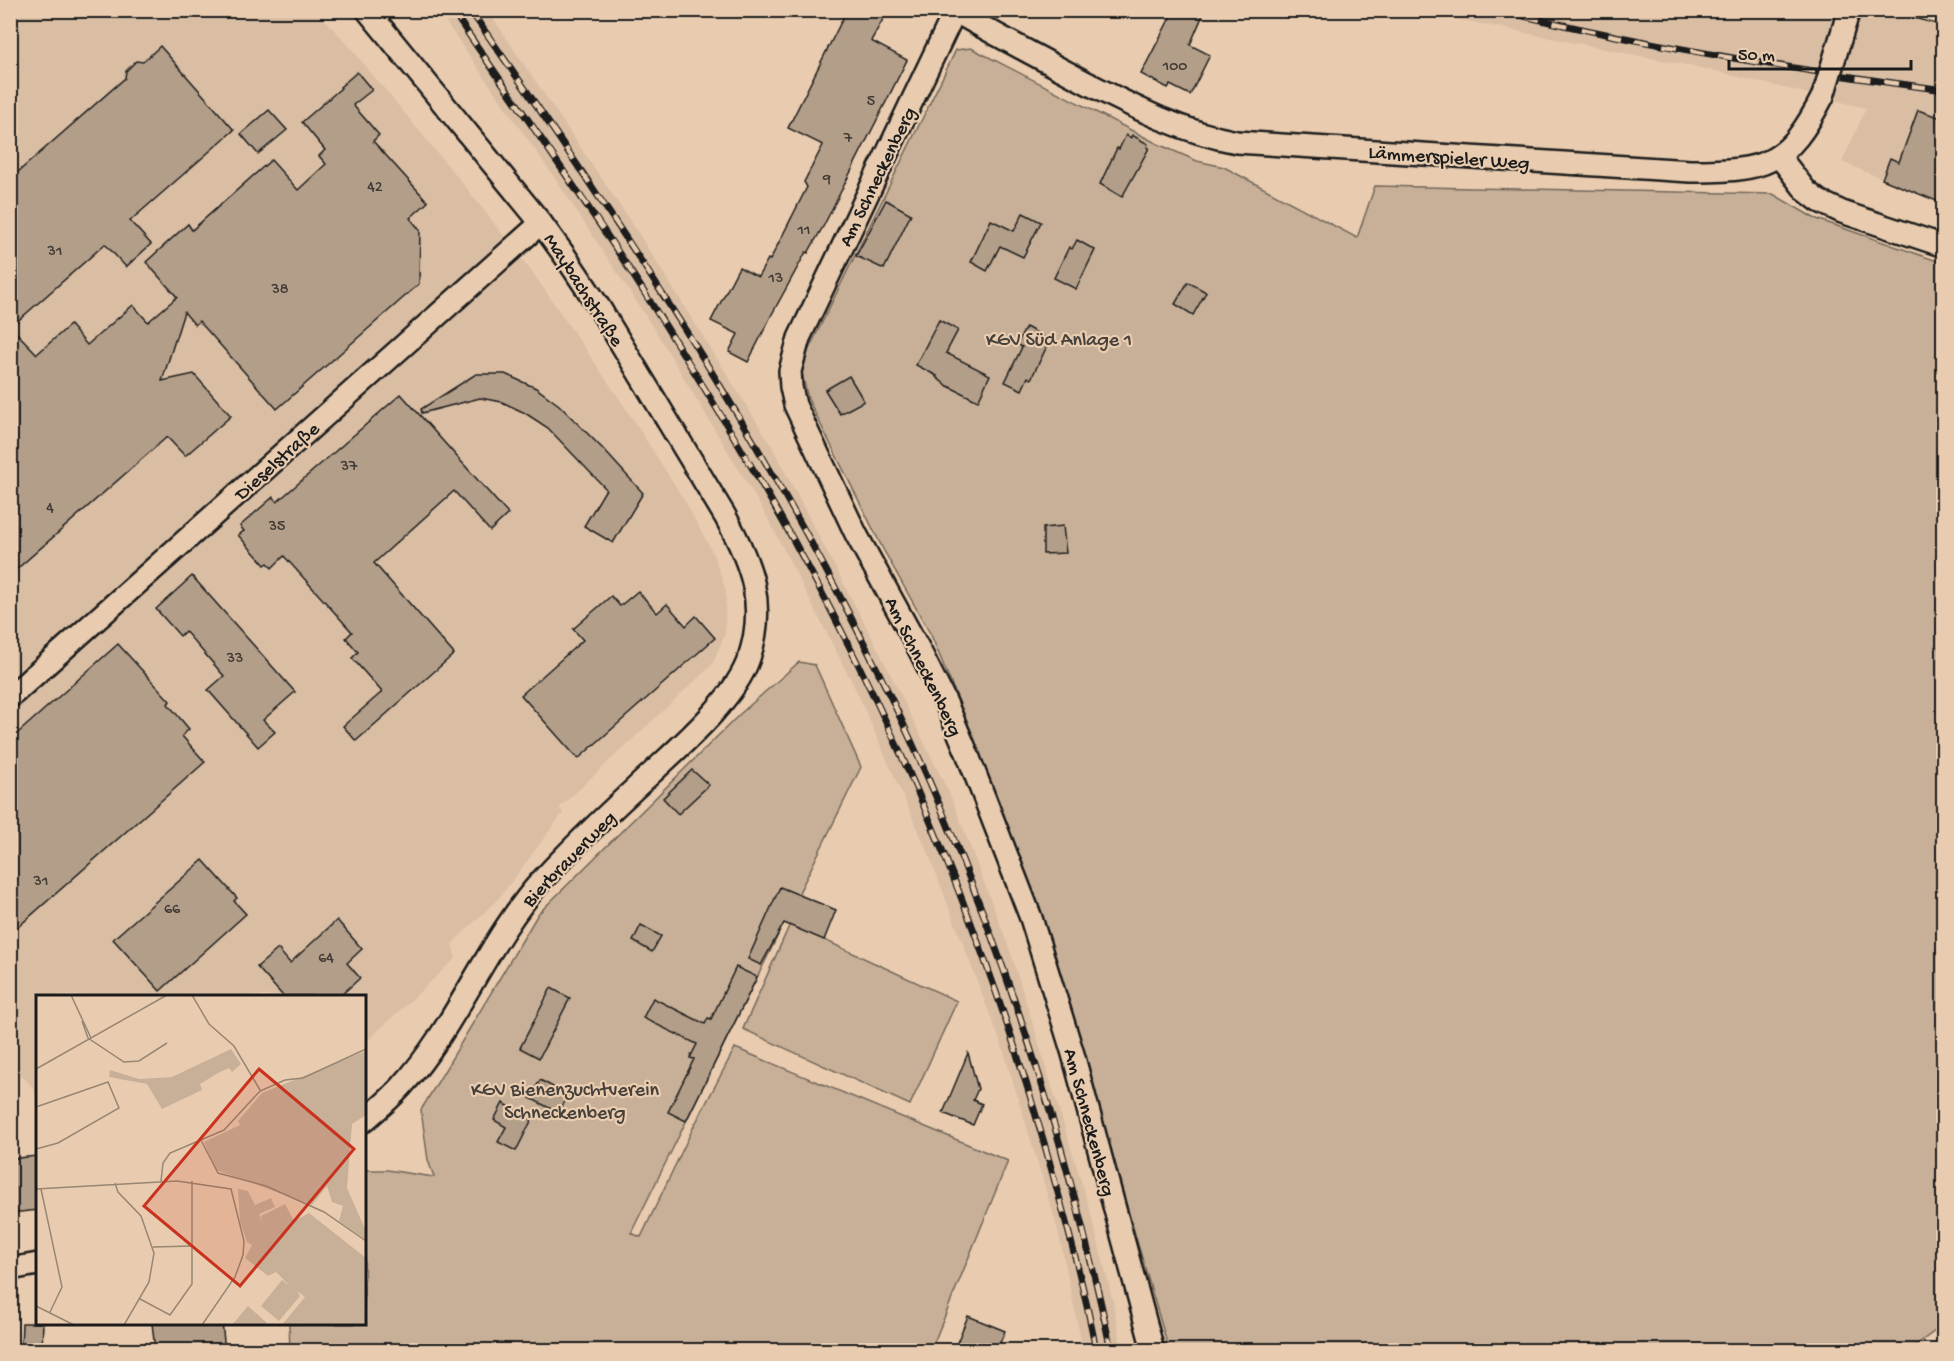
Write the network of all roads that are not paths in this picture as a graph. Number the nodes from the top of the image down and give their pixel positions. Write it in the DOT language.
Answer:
graph roads {
  1 [pos="367,10"];
  2 [pos="1849,10"];
  3 [pos="954,11"];
  4 [pos="1779,156"];
  5 [pos="541,223"];
  6 [pos="1944,246"];
  7 [pos="757,595"];
  8 [pos="11,696"];
  9 [pos="366,1119"];
  10 [pos="36,1264"];
  11 [pos="10,1269"];
  12 [pos="1153,1350"];
  1 -- 5 [label="street, Maybachstraße"];
  2 -- 4 [label="street, bridge"];
  3 -- 4 [label="street, Lämmerspieler Weg"];
  3 -- 12 [label="street, Am Schneckenberg"];
  4 -- 6 [label="street"];
  5 -- 7 [label="street, Maybachstraße"];
  5 -- 8 [label="street, Dieselstraße"];
  7 -- 9 [label="street, Bierbrauerweg"];
  10 -- 11 [label="street"];
}
